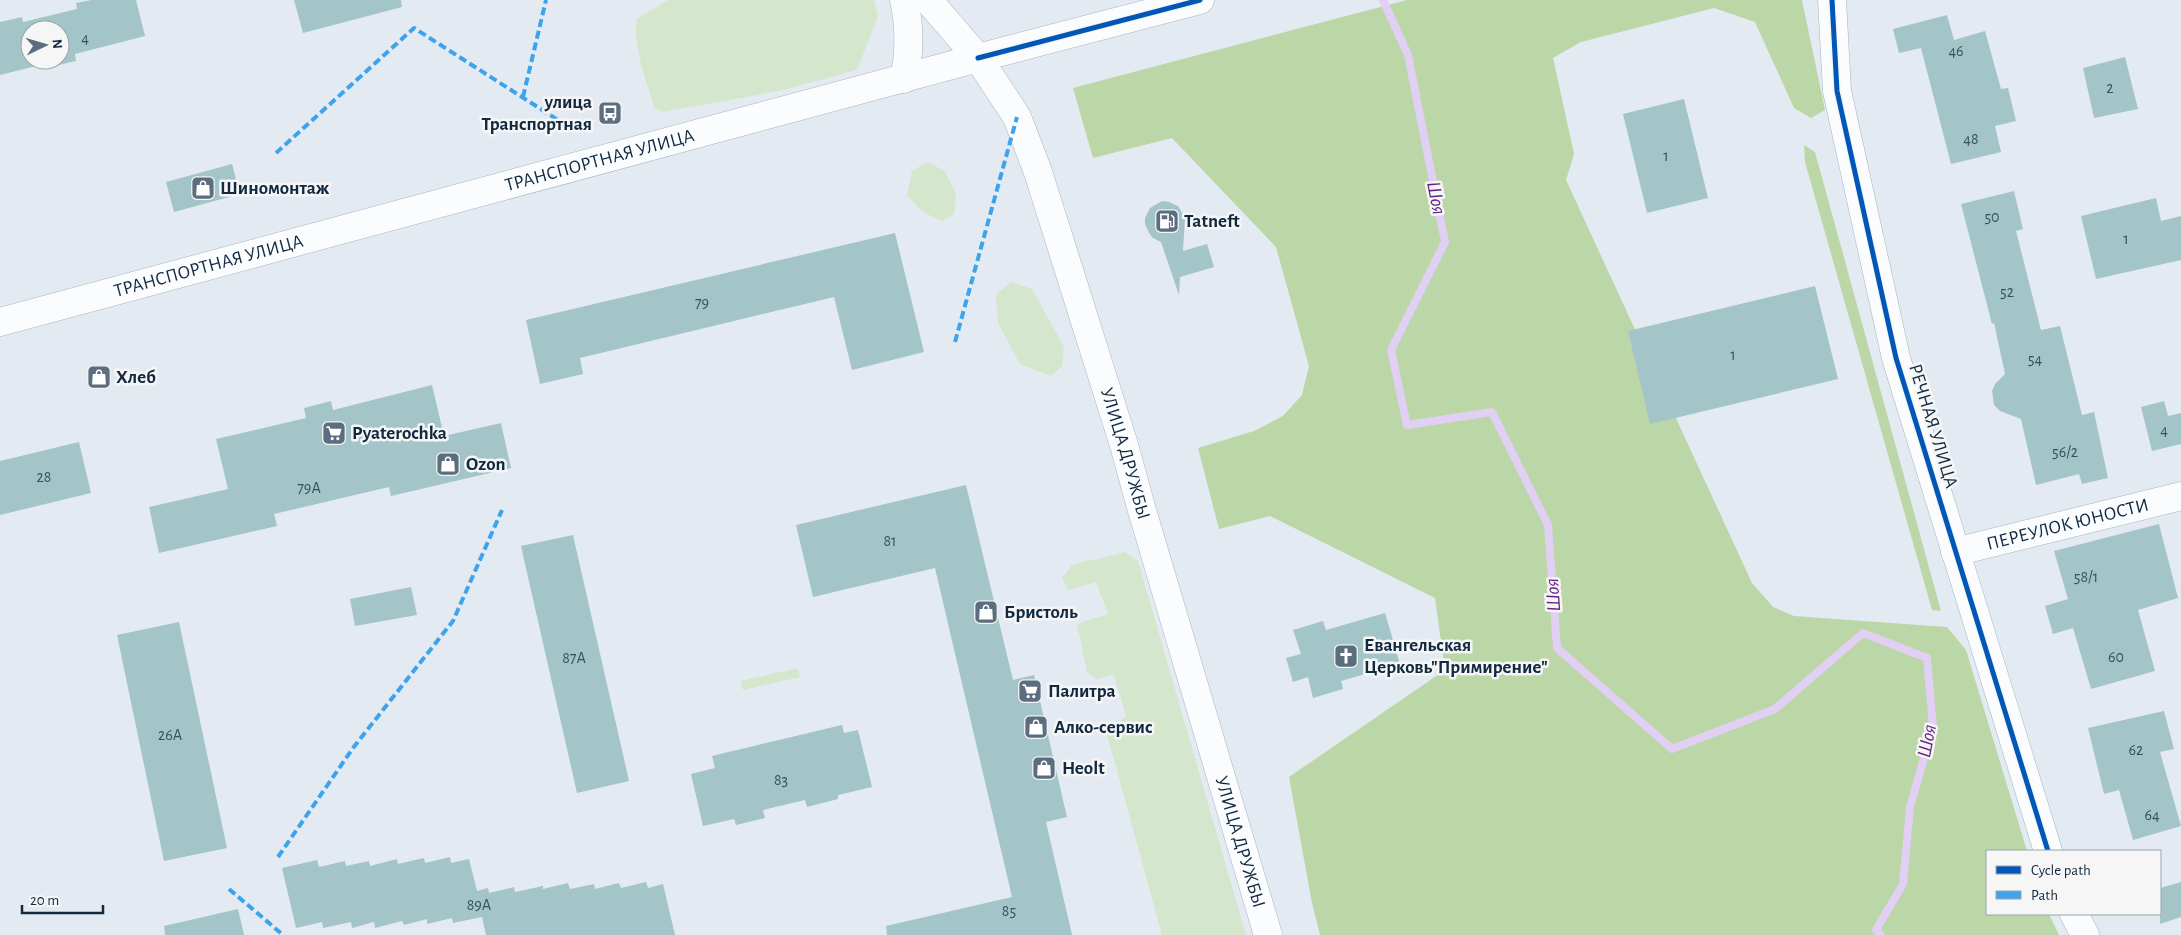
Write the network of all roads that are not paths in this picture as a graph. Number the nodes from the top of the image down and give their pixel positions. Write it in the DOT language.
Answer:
graph roads {
  1 [pos="904,0"];
  2 [pos="928,0"];
  3 [pos="1200,0"];
  4 [pos="1832,0"];
  5 [pos="978,58"];
  6 [pos="904,79"];
  7 [pos="0,322"];
  8 [pos="2181,496"];
  9 [pos="1955,552"];
  10 [pos="2048,850"];
  11 [pos="2074,915"];
  12 [pos="1268,935"];
  13 [pos="2084,935"];
  1 -- 6 [label="main road"];
  2 -- 5 [label="main road, УЛИЦА ДРУЖБЫ"];
  3 -- 5 [label="main road, ТРАНСПОРТНАЯ УЛИЦА"];
  4 -- 9 [label="main road, РЕЧНАЯ УЛИЦА"];
  5 -- 6 [label="main road, ТРАНСПОРТНАЯ УЛИЦА"];
  5 -- 12 [label="main road, УЛИЦА ДРУЖБЫ"];
  6 -- 7 [label="main road, ТРАНСПОРТНАЯ УЛИЦА"];
  8 -- 9 [label="main road, ПЕРЕУЛОК ЮНОСТИ"];
  9 -- 10 [label="main road, РЕЧНАЯ УЛИЦА"];
  11 -- 13 [label="main road"];
}
